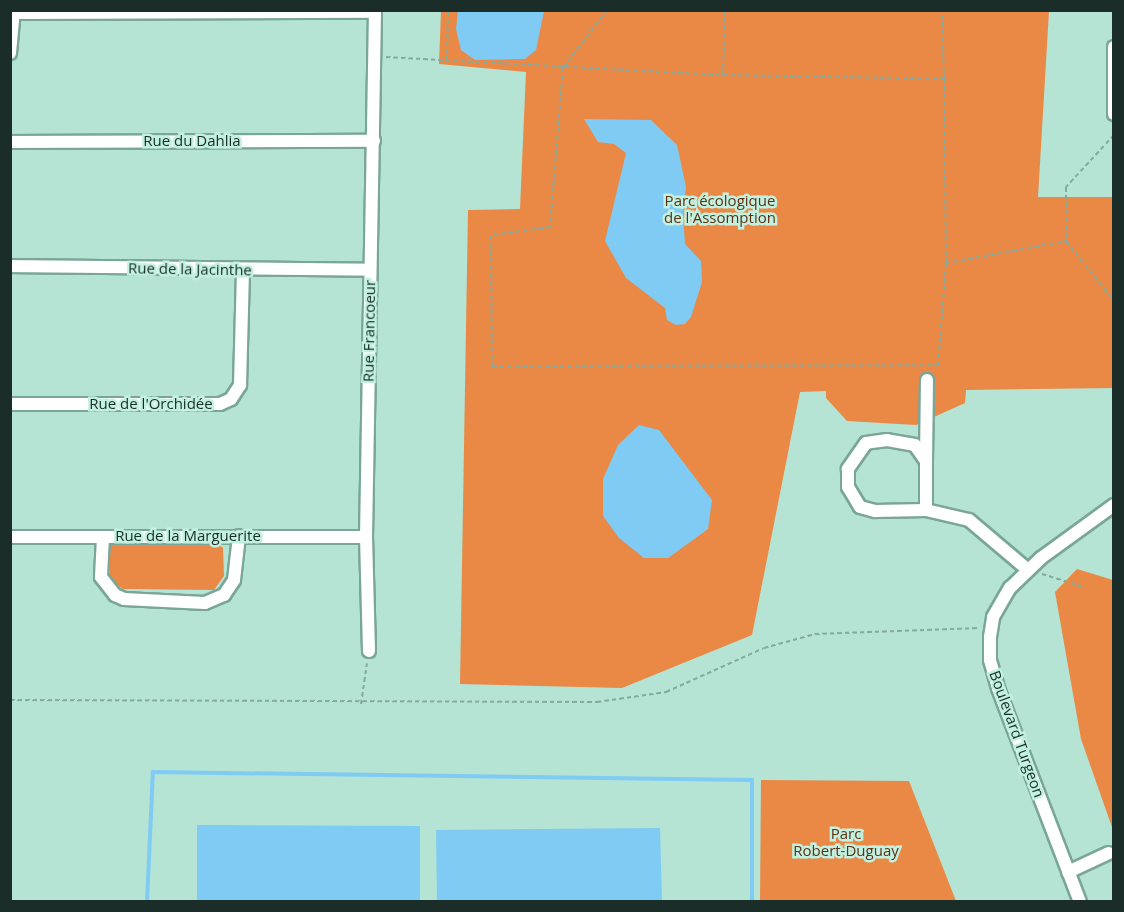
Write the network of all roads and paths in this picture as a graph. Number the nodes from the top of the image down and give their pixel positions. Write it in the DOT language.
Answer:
graph roads {
  1 [pos="448,10"];
  2 [pos="607,10"];
  3 [pos="725,10"];
  4 [pos="942,10"];
  5 [pos="375,11"];
  6 [pos="14,12"];
  7 [pos="1113,47"];
  8 [pos="10,53"];
  9 [pos="375,56"];
  10 [pos="447,61"];
  11 [pos="563,68"];
  12 [pos="723,75"];
  13 [pos="944,79"];
  14 [pos="1113,114"];
  15 [pos="1113,135"];
  16 [pos="374,141"];
  17 [pos="10,142"];
  18 [pos="1066,241"];
  19 [pos="946,263"];
  20 [pos="10,266"];
  21 [pos="370,270"];
  22 [pos="243,271"];
  23 [pos="1113,301"];
  24 [pos="927,380"];
  25 [pos="10,404"];
  26 [pos="926,461"];
  27 [pos="1113,506"];
  28 [pos="926,510"];
  29 [pos="238,536"];
  30 [pos="10,537"];
  31 [pos="103,537"];
  32 [pos="366,537"];
  33 [pos="1028,570"];
  34 [pos="1084,587"];
  35 [pos="992,627"];
  36 [pos="369,651"];
  37 [pos="10,700"];
  38 [pos="361,704"];
  39 [pos="1109,853"];
  40 [pos="1068,872"];
  41 [pos="1080,902"];
  1 -- 10 [label="path"];
  2 -- 11 [label="path"];
  3 -- 12 [label="path"];
  4 -- 13 [label="path"];
  5 -- 6 [label="street"];
  5 -- 9 [label="street, Rue Francoeur"];
  6 -- 8 [label="street"];
  7 -- 14 [label="street"];
  9 -- 10 [label="path"];
  9 -- 16 [label="street, Rue Francoeur"];
  10 -- 11 [label="path"];
  11 -- 12 [label="path"];
  11 -- 19 [label="path"];
  12 -- 13 [label="path"];
  13 -- 19 [label="path"];
  15 -- 18 [label="path"];
  16 -- 17 [label="street, Rue du Dahlia"];
  16 -- 21 [label="street, Rue Francoeur"];
  18 -- 19 [label="path"];
  18 -- 23 [label="path"];
  20 -- 22 [label="street, Rue de la Jacinthe"];
  21 -- 22 [label="street, Rue de la Jacinthe"];
  21 -- 32 [label="street, Rue Francoeur"];
  22 -- 25 [label="street, Rue de l'Orchidée"];
  24 -- 26 [label="street"];
  26 -- 28 [label="street"];
  26 -- 28 [label="street"];
  27 -- 33 [label="street, Boulevard Turgeon"];
  28 -- 33 [label="street"];
  29 -- 31 [label="street, Rue de la Marguerite"];
  29 -- 31 [label="street"];
  29 -- 32 [label="street, Rue de la Marguerite"];
  30 -- 31 [label="street, Rue de la Marguerite"];
  32 -- 36 [label="street, Rue Francoeur"];
  33 -- 34 [label="path"];
  33 -- 35 [label="street, Boulevard Turgeon"];
  35 -- 38 [label="path"];
  35 -- 40 [label="street, Boulevard Turgeon"];
  36 -- 38 [label="path"];
  37 -- 38 [label="path"];
  39 -- 40 [label="street"];
  40 -- 41 [label="street, Boulevard Turgeon"];
}
